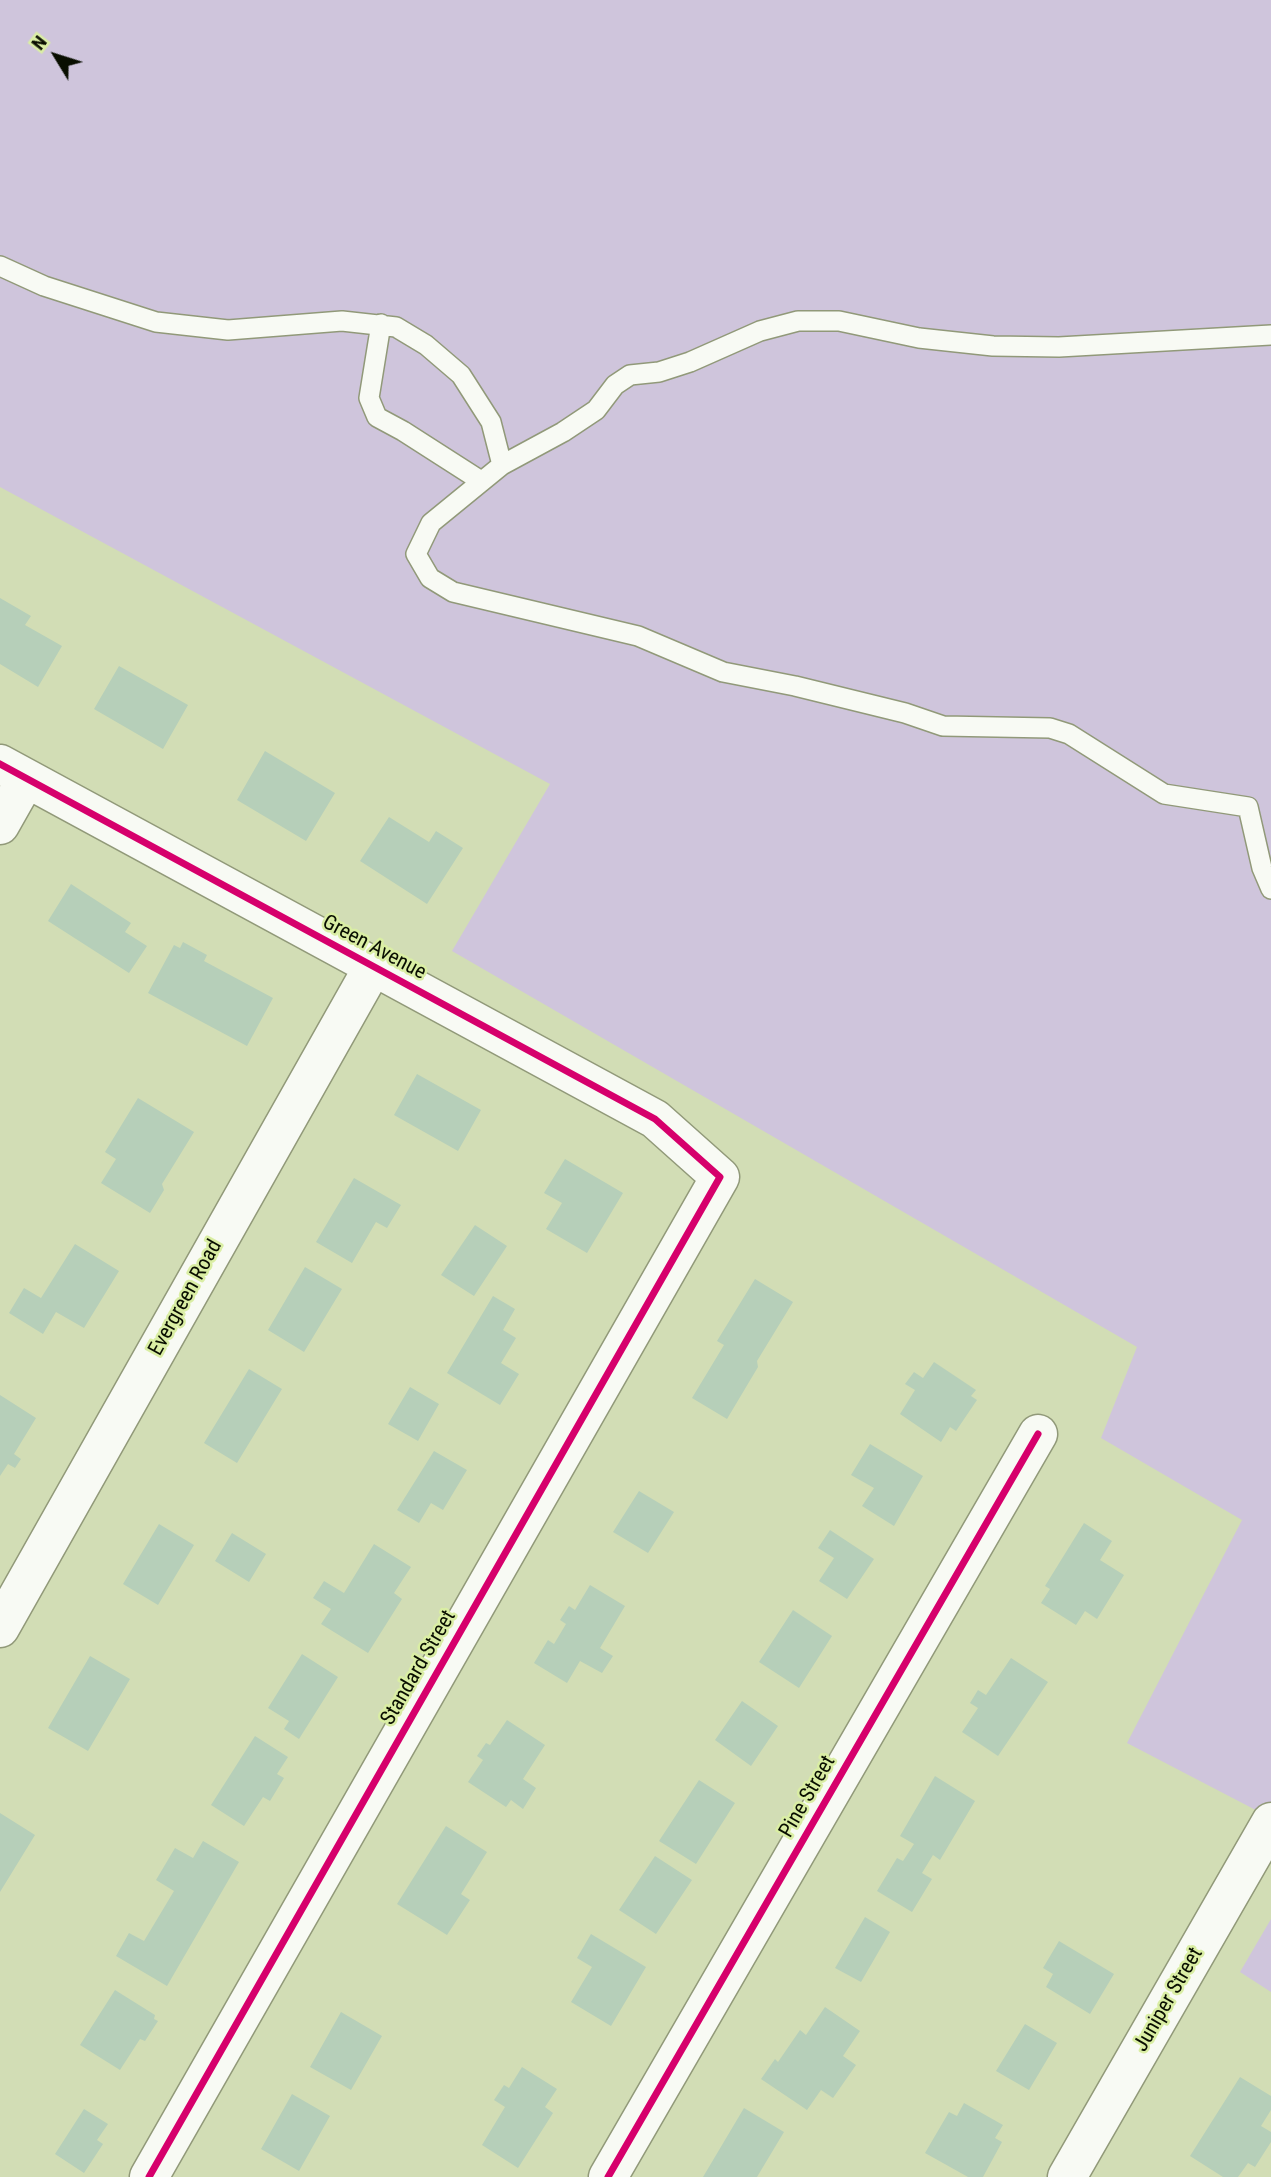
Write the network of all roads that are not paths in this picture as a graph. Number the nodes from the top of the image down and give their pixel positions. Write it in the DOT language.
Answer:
graph roads {
  1 [pos="0,266"];
  2 [pos="381,324"];
  3 [pos="1271,335"];
  4 [pos="502,464"];
  5 [pos="481,481"];
  6 [pos="13,771"];
  7 [pos="0,825"];
  8 [pos="1271,890"];
  9 [pos="373,967"];
  10 [pos="720,1177"];
  11 [pos="1038,1434"];
  12 [pos="0,1628"];
  13 [pos="1271,1822"];
  14 [pos="149,2177"];
  15 [pos="608,2177"];
  16 [pos="1066,2177"];
  1 -- 2 [label="lane"];
  2 -- 4 [label="lane"];
  2 -- 5 [label="lane"];
  3 -- 4 [label="lane"];
  4 -- 5 [label="lane"];
  5 -- 8 [label="lane"];
  6 -- 7 [label="street"];
  6 -- 9 [label="street, Green Avenue"];
  9 -- 10 [label="street, Green Avenue"];
  9 -- 12 [label="street, Evergreen Road"];
  10 -- 14 [label="street, Standard Street"];
  11 -- 15 [label="street, Pine Street"];
  13 -- 16 [label="street, Juniper Street"];
}
